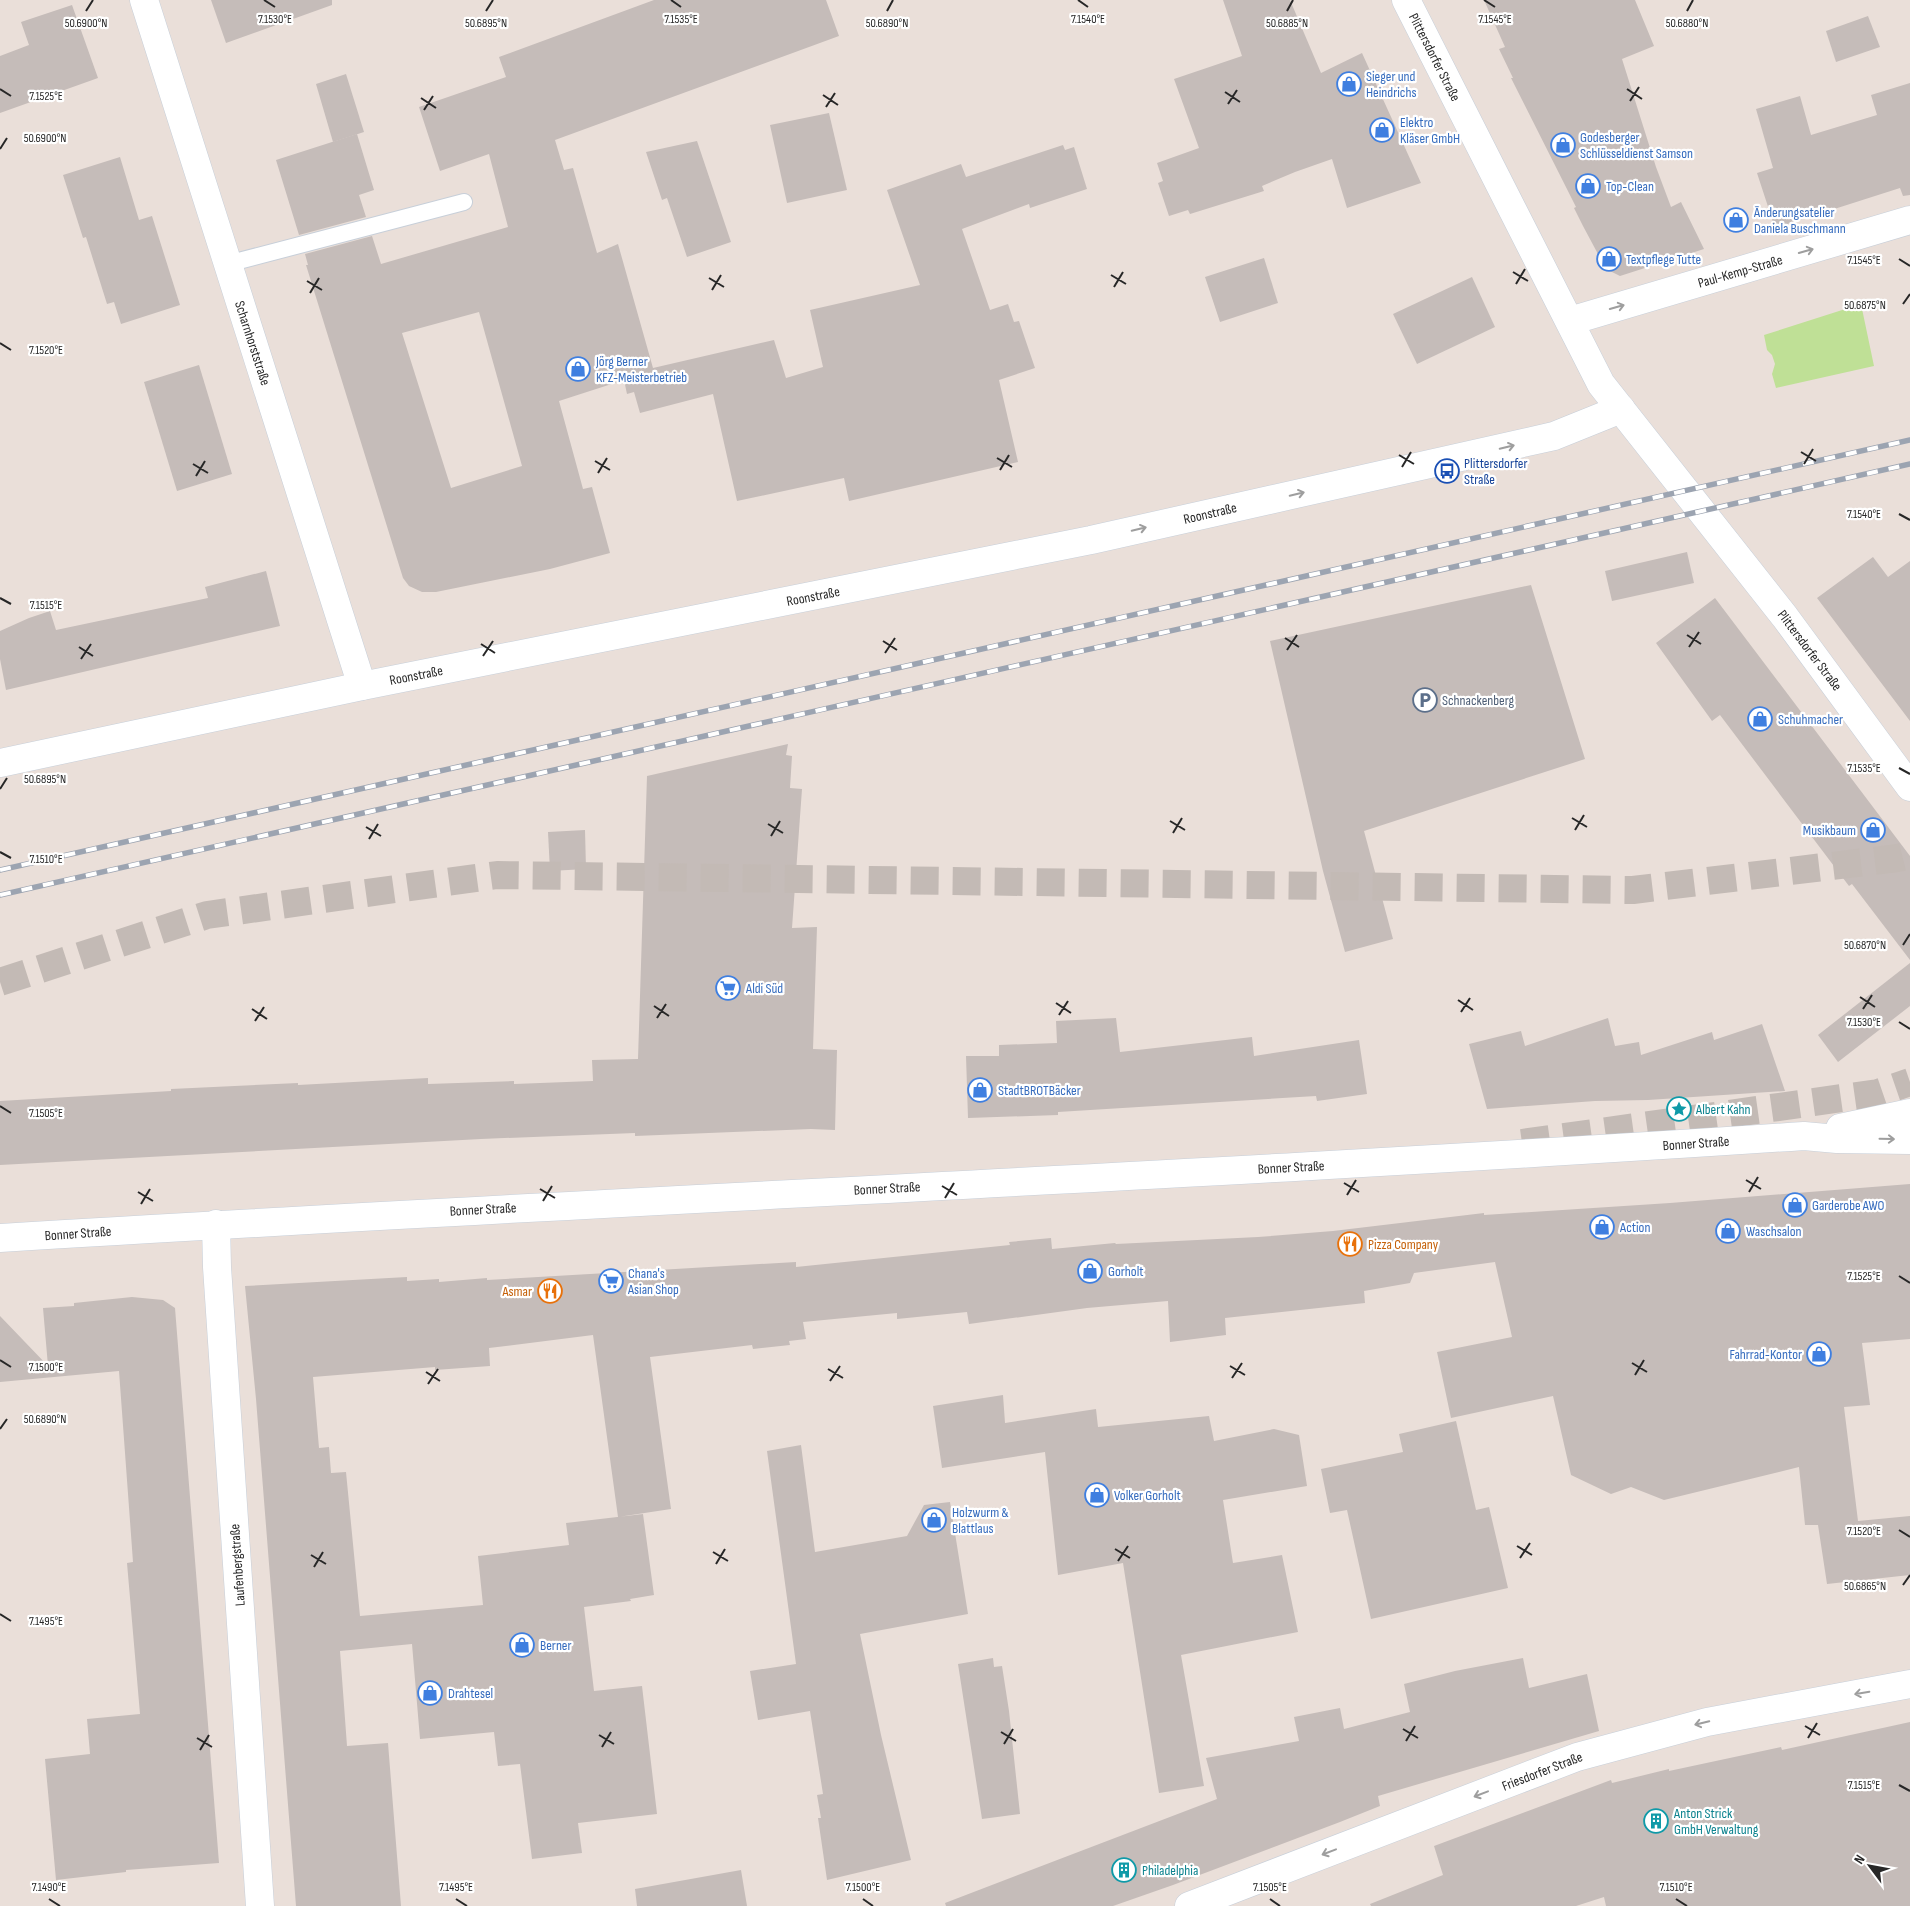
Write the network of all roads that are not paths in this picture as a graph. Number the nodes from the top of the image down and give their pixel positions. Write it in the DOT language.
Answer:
graph roads {
  1 [pos="144,0"];
  2 [pos="1406,0"];
  3 [pos="464,202"];
  4 [pos="1910,220"];
  5 [pos="227,264"];
  6 [pos="1570,321"];
  7 [pos="1621,409"];
  8 [pos="362,686"];
  9 [pos="0,764"];
  10 [pos="1910,787"];
  11 [pos="1910,1113"];
  12 [pos="1804,1136"];
  13 [pos="1910,1140"];
  14 [pos="216,1224"];
  15 [pos="0,1238"];
  16 [pos="1910,1684"];
  17 [pos="260,1906"];
  18 [pos="1189,1906"];
  1 -- 5 [label="street, Scharnhorststraße"];
  2 -- 6 [label="street, Plittersdorfer Straße"];
  3 -- 5 [label="lane"];
  6 -- 4 [label="street, Paul-Kemp-Straße, one-way"];
  5 -- 8 [label="street, Scharnhorststraße"];
  6 -- 7 [label="street, Plittersdorfer Straße"];
  8 -- 7 [label="street, Roonstraße, one-way"];
  7 -- 10 [label="street, Plittersdorfer Straße"];
  8 -- 9 [label="street, Roonstraße"];
  11 -- 12 [label="street, Bonner Straße"];
  12 -- 13 [label="street, Bonner Straße, one-way"];
  12 -- 14 [label="street, Bonner Straße"];
  14 -- 15 [label="street, Bonner Straße"];
  14 -- 17 [label="street, Laufenbergstraße"];
  16 -- 18 [label="street, Friesdorfer Straße, one-way"];
}
